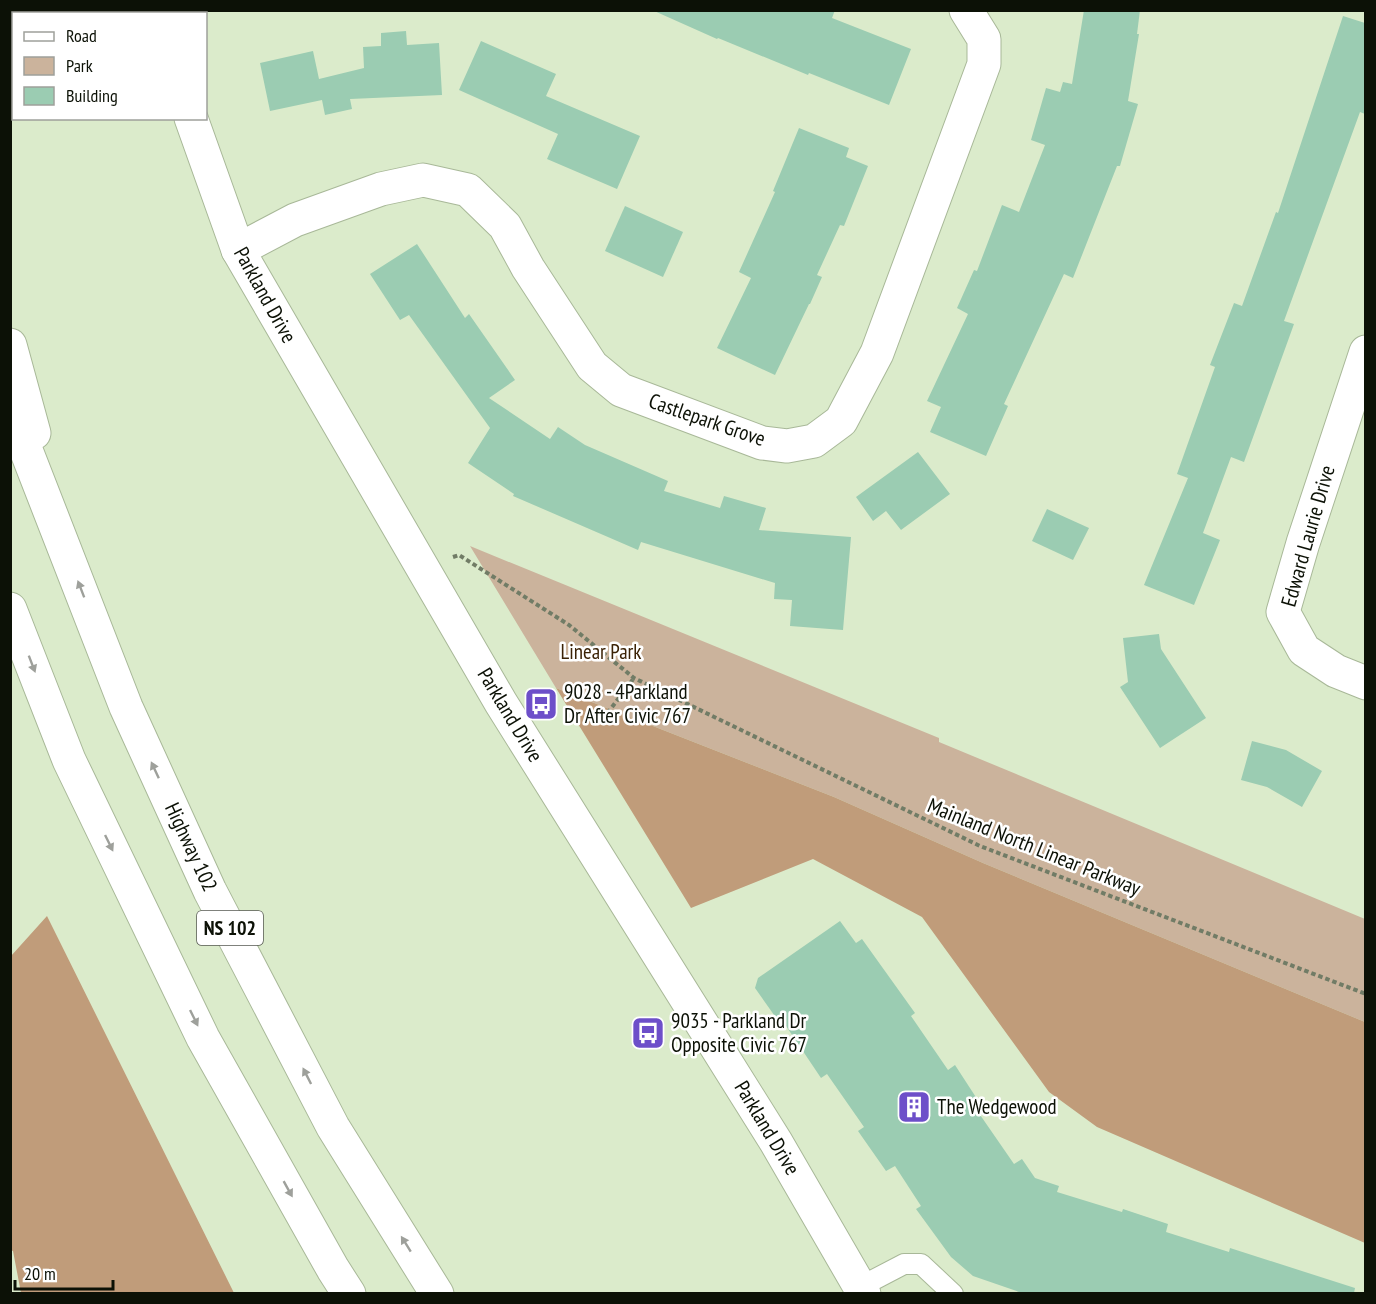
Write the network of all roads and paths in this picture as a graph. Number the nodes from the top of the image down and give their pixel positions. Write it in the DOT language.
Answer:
graph roads {
  1 [pos="966,10"];
  2 [pos="191,120"];
  3 [pos="238,250"];
  4 [pos="10,345"];
  5 [pos="1365,352"];
  6 [pos="10,409"];
  7 [pos="63,542"];
  8 [pos="420,565"];
  9 [pos="10,609"];
  10 [pos="634,678"];
  11 [pos="1365,683"];
  12 [pos="603,719"];
  13 [pos="1365,994"];
  14 [pos="862,1290"];
  15 [pos="349,1293"];
  16 [pos="437,1293"];
  17 [pos="953,1293"];
  1 -- 3 [label="main road, Castlepark Grove"];
  2 -- 3 [label="main road, Parkland Drive"];
  3 -- 8 [label="main road, Parkland Drive"];
  4 -- 7 [label="main road"];
  5 -- 11 [label="main road, Edward Laurie Drive"];
  6 -- 7 [label="main road, Highway 102 / NS 102"];
  16 -- 7 [label="main road, Highway 102 / NS 102, one-way"];
  8 -- 10 [label="path, Mainland North Linear Parkway"];
  8 -- 14 [label="main road, Parkland Drive"];
  9 -- 15 [label="main road, one-way"];
  10 -- 12 [label="path"];
  10 -- 13 [label="path, Mainland North Linear Parkway"];
  14 -- 17 [label="lane"];
}
